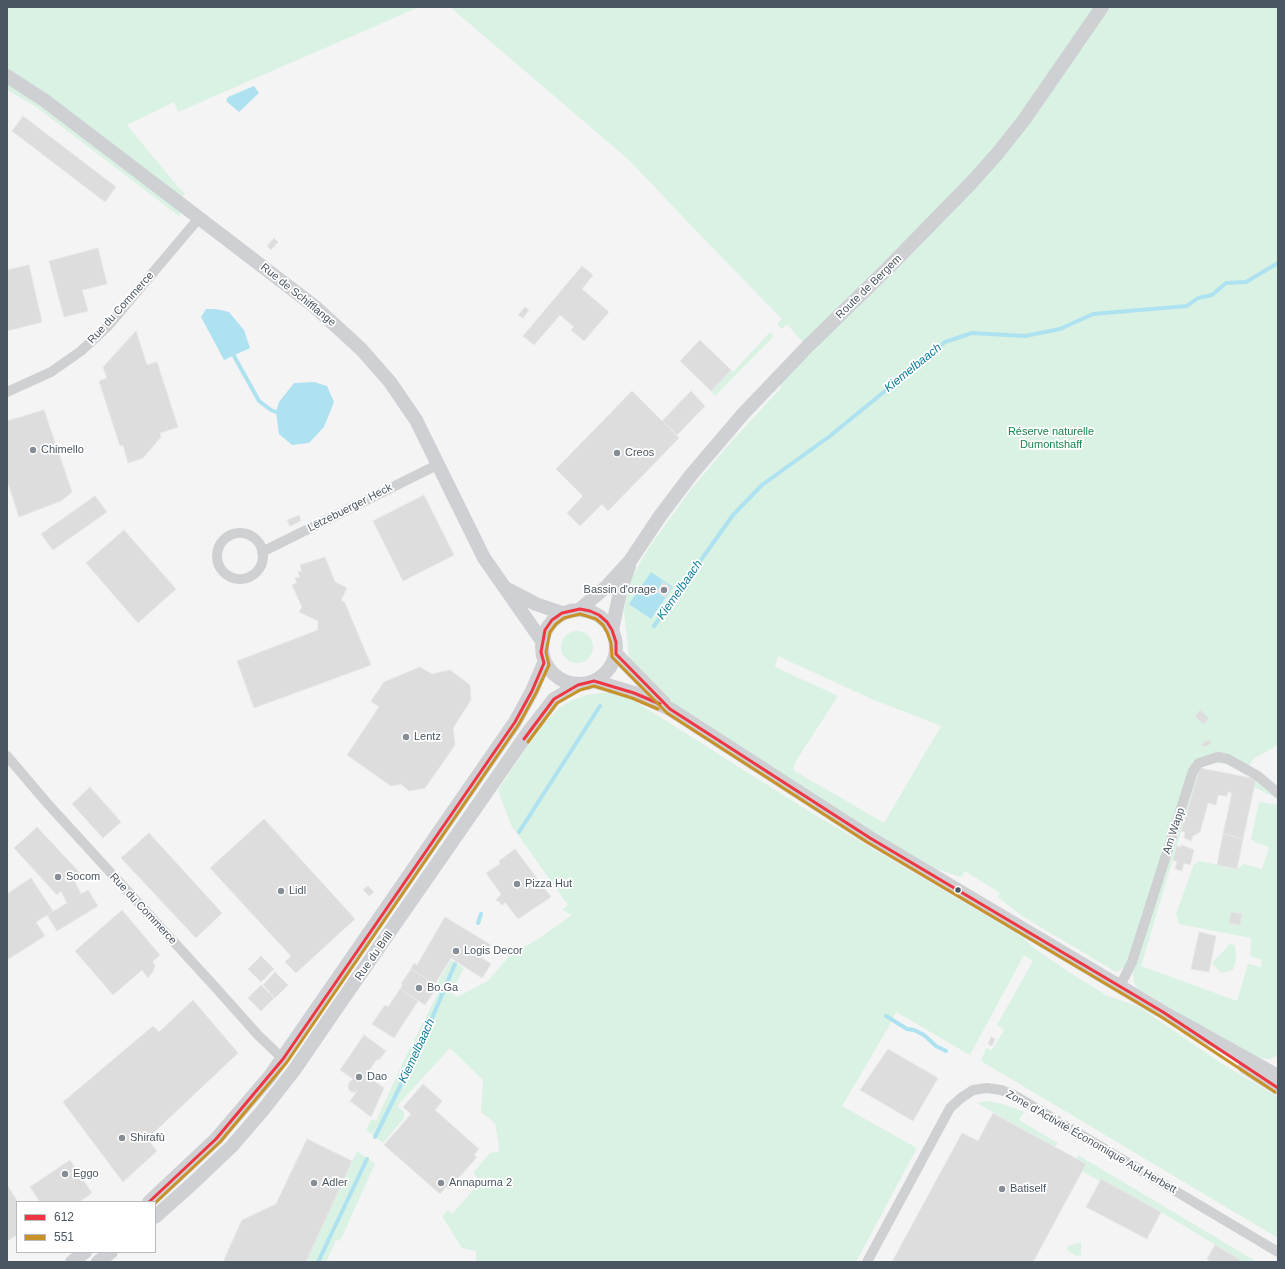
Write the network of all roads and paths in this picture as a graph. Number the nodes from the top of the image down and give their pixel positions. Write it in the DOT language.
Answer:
graph roads {
  1 [pos="1102,7"];
  2 [pos="7,76"];
  3 [pos="199,218"];
  4 [pos="7,392"];
  5 [pos="439,464"];
  6 [pos="262,552"];
  7 [pos="630,561"];
  8 [pos="506,588"];
  9 [pos="580,609"];
  10 [pos="562,613"];
  11 [pos="612,630"];
  12 [pos="542,641"];
  13 [pos="616,654"];
  14 [pos="544,662"];
  15 [pos="594,682"];
  16 [pos="578,685"];
  17 [pos="670,709"];
  18 [pos="7,756"];
  19 [pos="1278,793"];
  20 [pos="1120,986"];
  21 [pos="1163,1012"];
  22 [pos="282,1059"];
  23 [pos="1278,1076"];
  24 [pos="1278,1088"];
  25 [pos="150,1201"];
  26 [pos="156,1216"];
  27 [pos="1278,1252"];
  28 [pos="84,1253"];
  29 [pos="110,1253"];
  30 [pos="72,1262"];
  31 [pos="98,1262"];
  32 [pos="867,1262"];
  1 -- 7 [label="main road, Route de Bergem"];
  2 -- 3 [label="main road, Rue de Schifflange"];
  3 -- 4 [label="street, Rue du Commerce"];
  3 -- 5 [label="main road, Rue de Schifflange"];
  5 -- 6 [label="street, Lëtzebuerger Heck"];
  5 -- 8 [label="main road, Rue de Schifflange"];
  6 -- 6 [label="street"];
  7 -- 9 [label="main road, Route de Bergem"];
  7 -- 11 [label="main road, Route de Bergem"];
  8 -- 10 [label="main road, Rue de Schifflange"];
  8 -- 12 [label="main road, Rue de Schifflange"];
  9 -- 10 [label="main road"];
  9 -- 11 [label="main road"];
  10 -- 12 [label="main road"];
  11 -- 13 [label="main road"];
  12 -- 14 [label="main road"];
  13 -- 15 [label="main road"];
  13 -- 17 [label="main road"];
  14 -- 16 [label="main road"];
  14 -- 22 [label="main road, Rue du Brill"];
  15 -- 16 [label="main road"];
  15 -- 17 [label="main road"];
  16 -- 26 [label="main road, Rue du Brill"];
  17 -- 20 [label="main road"];
  18 -- 22 [label="street, Rue du Commerce"];
  19 -- 20 [label="street, Am Wapp"];
  20 -- 21 [label="main road"];
  21 -- 23 [label="main road"];
  21 -- 24 [label="main road"];
  22 -- 25 [label="main road, Rue du Brill"];
  27 -- 32 [label="street, Zone d'Activité Économique Auf Herbett"];
  28 -- 30 [label="main road"];
  29 -- 31 [label="main road"];
}
